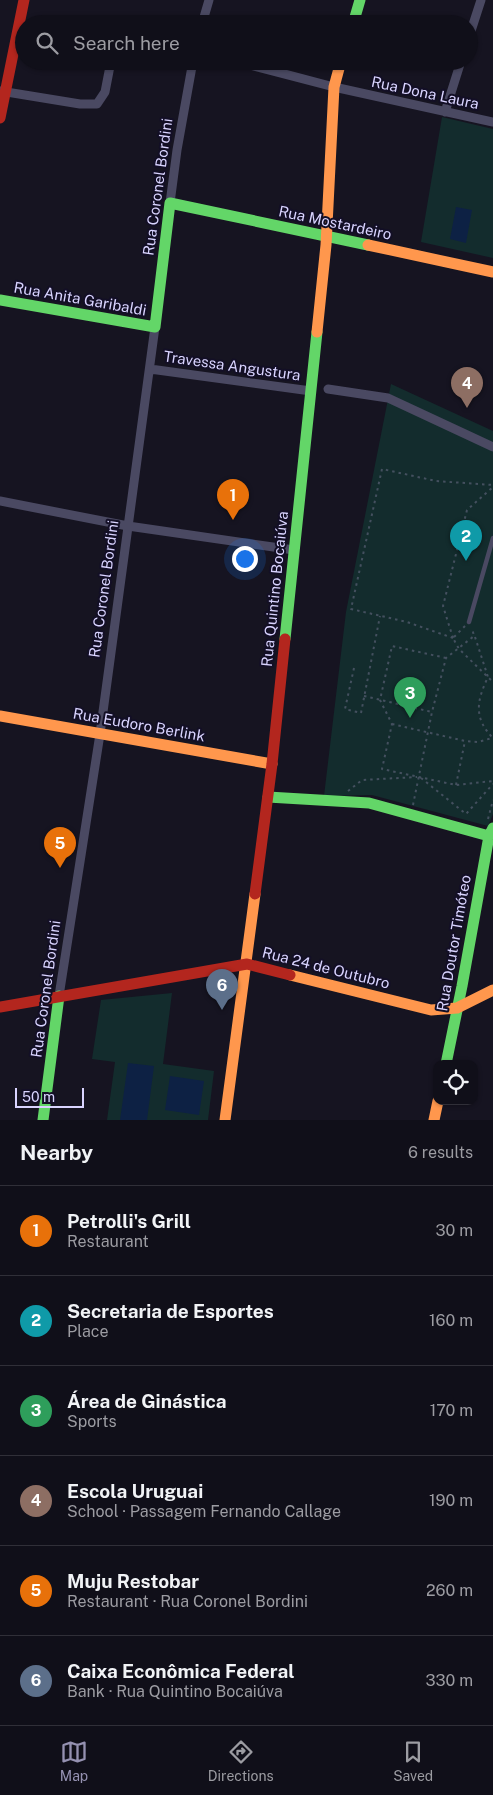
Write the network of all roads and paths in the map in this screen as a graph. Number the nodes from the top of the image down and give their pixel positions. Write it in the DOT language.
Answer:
graph roads {
  1 [pos="24,0"];
  2 [pos="209,0"];
  3 [pos="360,0"];
  4 [pos="481,0"];
  5 [pos="21,15"];
  6 [pos="205,15"];
  7 [pos="356,15"];
  8 [pos="476,15"];
  9 [pos="15,39"];
  10 [pos="109,70"];
  11 [pos="191,70"];
  12 [pos="269,70"];
  13 [pos="339,70"];
  14 [pos="458,70"];
  15 [pos="334,87"];
  16 [pos="3,92"];
  17 [pos="445,112"];
  18 [pos="0,118"];
  19 [pos="493,122"];
  20 [pos="170,203"];
  21 [pos="327,236"];
  22 [pos="493,272"];
  23 [pos="0,300"];
  24 [pos="155,327"];
  25 [pos="150,369"];
  26 [pos="328,389"];
  27 [pos="311,391"];
  28 [pos="493,447"];
  29 [pos="493,486"];
  30 [pos="0,502"];
  31 [pos="128,526"];
  32 [pos="493,538"];
  33 [pos="294,550"];
  34 [pos="380,616"];
  35 [pos="469,622"];
  36 [pos="474,636"];
  37 [pos="453,638"];
  38 [pos="458,649"];
  39 [pos="446,658"];
  40 [pos="354,668"];
  41 [pos="488,677"];
  42 [pos="493,682"];
  43 [pos="364,696"];
  44 [pos="380,700"];
  45 [pos="432,712"];
  46 [pos="0,716"];
  47 [pos="392,724"];
  48 [pos="428,732"];
  49 [pos="100,734"];
  50 [pos="492,738"];
  51 [pos="465,741"];
  52 [pos="272,764"];
  53 [pos="420,777"];
  54 [pos="493,783"];
  55 [pos="456,785"];
  56 [pos="268,797"];
  57 [pos="336,801"];
  58 [pos="411,814"];
  59 [pos="491,832"];
  60 [pos="247,964"];
  61 [pos="493,990"];
  62 [pos="59,996"];
  63 [pos="0,1007"];
  64 [pos="458,1009"];
  65 [pos="447,1060"];
  66 [pos="437,1105"];
  67 [pos="43,1120"];
  68 [pos="225,1120"];
  69 [pos="434,1120"];
  1 -- 5 [label="street"];
  2 -- 6 [label="street"];
  3 -- 7 [label="street"];
  4 -- 8 [label="street"];
  9 -- 16 [label="street"];
  10 -- 16 [label="street"];
  11 -- 20 [label="street, Rua Coronel Bordini"];
  12 -- 15 [label="street, Rua Dona Laura"];
  13 -- 15 [label="street, Rua Quintino Bocaiúva"];
  14 -- 17 [label="street"];
  15 -- 17 [label="street, Rua Dona Laura"];
  15 -- 21 [label="street, Rua Quintino Bocaiúva"];
  16 -- 18 [label="street"];
  17 -- 19 [label="street, Rua Dona Laura"];
  20 -- 21 [label="street, Rua Mostardeiro"];
  20 -- 24 [label="street, Rua Coronel Bordini"];
  21 -- 22 [label="street, Rua Mostardeiro"];
  21 -- 27 [label="street, Rua Quintino Bocaiúva"];
  23 -- 24 [label="street, Rua Anita Garibaldi"];
  24 -- 25 [label="street, Rua Coronel Bordini"];
  25 -- 27 [label="street, Travessa Angustura"];
  25 -- 31 [label="street, Rua Coronel Bordini"];
  26 -- 28 [label="street"];
  27 -- 33 [label="street, Rua Quintino Bocaiúva"];
  29 -- 34 [label="path"];
  29 -- 37 [label="path"];
  30 -- 31 [label="street"];
  31 -- 33 [label="street"];
  31 -- 49 [label="street, Rua Coronel Bordini"];
  32 -- 35 [label="lane"];
  33 -- 52 [label="street, Rua Quintino Bocaiúva"];
  34 -- 37 [label="path"];
  34 -- 43 [label="path"];
  35 -- 36 [label="path"];
  35 -- 37 [label="path"];
  36 -- 38 [label="path"];
  36 -- 41 [label="path"];
  37 -- 38 [label="path"];
  38 -- 39 [label="path"];
  38 -- 41 [label="path"];
  39 -- 44 [label="path"];
  39 -- 45 [label="path"];
  40 -- 43 [label="path"];
  41 -- 42 [label="path"];
  41 -- 50 [label="path"];
  43 -- 44 [label="path"];
  44 -- 45 [label="path"];
  44 -- 47 [label="path"];
  45 -- 48 [label="path"];
  46 -- 49 [label="street, Rua Eudoro Berlink"];
  47 -- 48 [label="path"];
  47 -- 53 [label="path"];
  48 -- 51 [label="path"];
  48 -- 53 [label="path"];
  49 -- 52 [label="street, Rua Eudoro Berlink"];
  49 -- 62 [label="street, Rua Coronel Bordini"];
  50 -- 51 [label="path"];
  51 -- 55 [label="path"];
  52 -- 56 [label="street, Rua Quintino Bocaiúva"];
  53 -- 54 [label="path"];
  53 -- 55 [label="path"];
  53 -- 57 [label="path"];
  53 -- 58 [label="path"];
  54 -- 55 [label="path"];
  56 -- 57 [label="street"];
  56 -- 60 [label="street, Rua Quintino Bocaiúva"];
  57 -- 58 [label="street"];
  58 -- 59 [label="street"];
  59 -- 64 [label="street, Rua Doutor Timóteo"];
  60 -- 62 [label="street, Rua 24 de Outubro"];
  60 -- 64 [label="street, Rua 24 de Outubro"];
  60 -- 68 [label="street, Rua Quintino Bocaiúva"];
  61 -- 64 [label="street, Rua 24 de Outubro"];
  62 -- 63 [label="street, Rua 24 de Outubro"];
  62 -- 67 [label="street, Rua Coronel Bordini"];
  64 -- 65 [label="street, Rua Doutor Timóteo"];
  66 -- 69 [label="street"];
}
